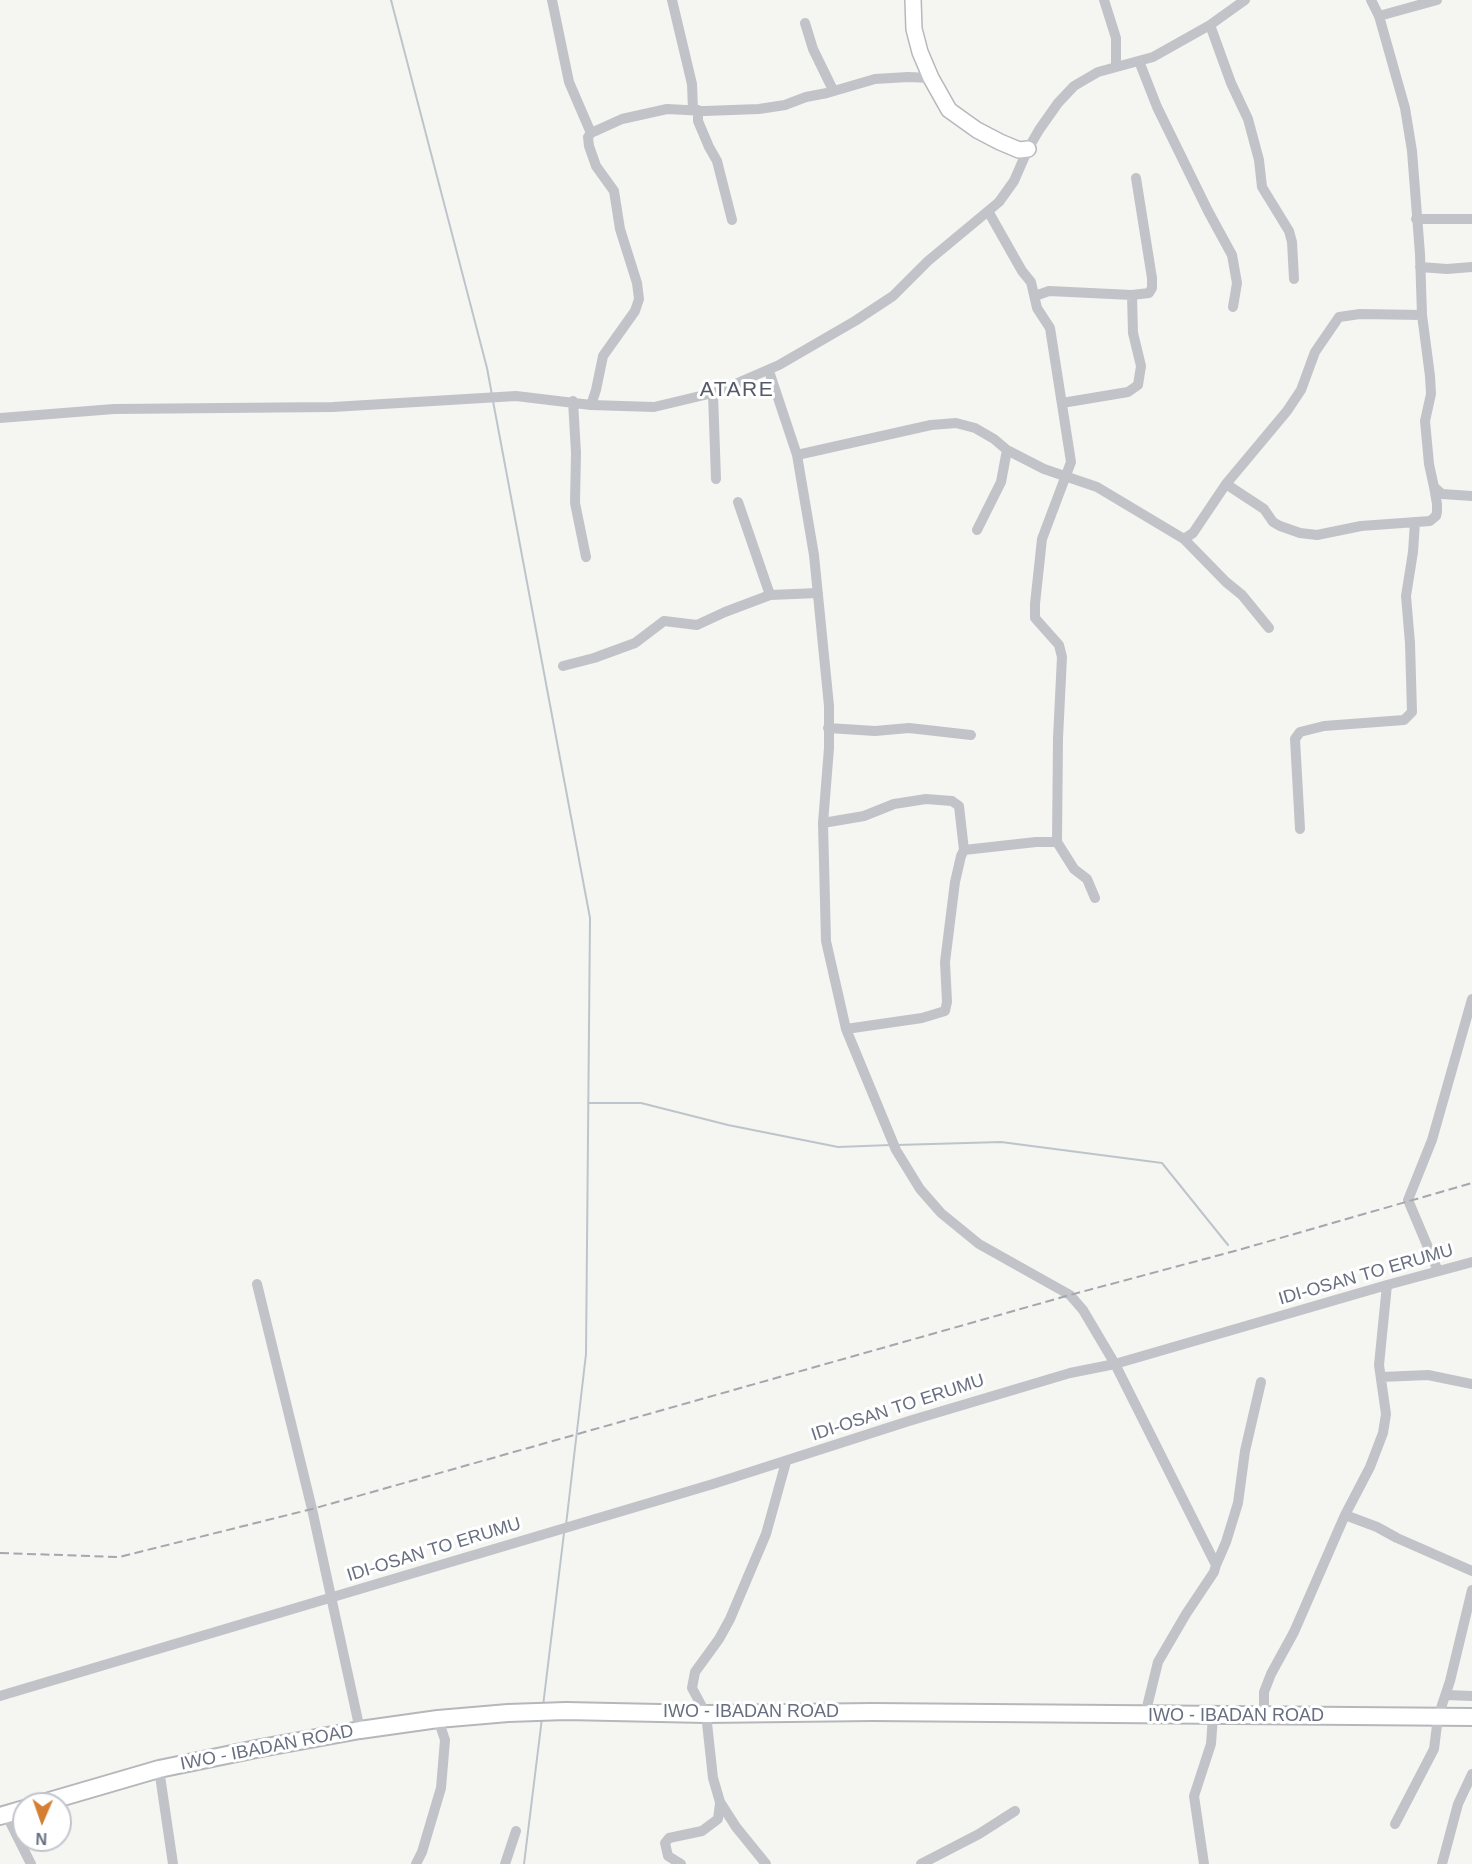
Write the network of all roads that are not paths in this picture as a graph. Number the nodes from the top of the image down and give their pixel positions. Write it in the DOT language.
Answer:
graph roads {
  1 [pos="552,0"];
  2 [pos="672,0"];
  3 [pos="913,0"];
  4 [pos="1104,0"];
  5 [pos="1244,0"];
  6 [pos="1371,0"];
  7 [pos="1437,0"];
  8 [pos="1379,16"];
  9 [pos="805,23"];
  10 [pos="1210,25"];
  11 [pos="1138,60"];
  12 [pos="1116,66"];
  13 [pos="931,78"];
  14 [pos="834,90"];
  15 [pos="696,110"];
  16 [pos="591,133"];
  17 [pos="1028,149"];
  18 [pos="1136,178"];
  19 [pos="988,211"];
  20 [pos="1416,219"];
  21 [pos="1472,219"];
  22 [pos="732,220"];
  23 [pos="1419,267"];
  24 [pos="1472,267"];
  25 [pos="1294,279"];
  26 [pos="1132,295"];
  27 [pos="1035,296"];
  28 [pos="1233,307"];
  29 [pos="1422,315"];
  30 [pos="769,371"];
  31 [pos="713,394"];
  32 [pos="573,402"];
  33 [pos="1062,403"];
  34 [pos="591,405"];
  35 [pos="0,418"];
  36 [pos="1007,450"];
  37 [pos="796,456"];
  38 [pos="1065,477"];
  39 [pos="716,479"];
  40 [pos="1226,484"];
  41 [pos="1434,487"];
  42 [pos="1472,496"];
  43 [pos="738,502"];
  44 [pos="1415,522"];
  45 [pos="977,530"];
  46 [pos="1184,539"];
  47 [pos="586,557"];
  48 [pos="818,593"];
  49 [pos="771,595"];
  50 [pos="1269,628"];
  51 [pos="563,666"];
  52 [pos="828,728"];
  53 [pos="971,735"];
  54 [pos="823,823"];
  55 [pos="1300,829"];
  56 [pos="1058,842"];
  57 [pos="964,850"];
  58 [pos="1095,898"];
  59 [pos="1472,999"];
  60 [pos="846,1029"];
  61 [pos="1472,1262"];
  62 [pos="1438,1271"];
  63 [pos="257,1284"];
  64 [pos="1387,1285"];
  65 [pos="1116,1364"];
  66 [pos="1381,1377"];
  67 [pos="1261,1382"];
  68 [pos="1472,1383"];
  69 [pos="786,1462"];
  70 [pos="1345,1515"];
  71 [pos="1216,1565"];
  72 [pos="1472,1571"];
  73 [pos="1472,1590"];
  74 [pos="335,1596"];
  75 [pos="1446,1695"];
  76 [pos="0,1696"];
  77 [pos="1472,1696"];
  78 [pos="705,1714"];
  79 [pos="1145,1715"];
  80 [pos="1213,1716"];
  81 [pos="1264,1716"];
  82 [pos="1438,1717"];
  83 [pos="1472,1717"];
  84 [pos="438,1719"];
  85 [pos="360,1730"];
  86 [pos="159,1769"];
  87 [pos="1472,1774"];
  88 [pos="72,1794"];
  89 [pos="720,1803"];
  90 [pos="1015,1811"];
  91 [pos="3,1815"];
  92 [pos="1395,1824"];
  93 [pos="516,1831"];
  94 [pos="32,1864"];
  95 [pos="173,1864"];
  96 [pos="416,1864"];
  97 [pos="505,1864"];
  98 [pos="681,1864"];
  99 [pos="766,1864"];
  100 [pos="921,1864"];
  101 [pos="1204,1864"];
  102 [pos="1442,1864"];
  1 -- 16 [label="street"];
  2 -- 15 [label="street"];
  3 -- 13 [label="street"];
  4 -- 12 [label="street"];
  5 -- 10 [label="street"];
  6 -- 8 [label="street"];
  7 -- 8 [label="street"];
  8 -- 20 [label="street"];
  9 -- 14 [label="street"];
  10 -- 11 [label="street"];
  10 -- 25 [label="street"];
  11 -- 12 [label="street"];
  11 -- 28 [label="street"];
  12 -- 17 [label="street"];
  13 -- 14 [label="street"];
  13 -- 17 [label="street"];
  14 -- 15 [label="street"];
  15 -- 16 [label="street"];
  15 -- 22 [label="street"];
  16 -- 34 [label="street"];
  17 -- 19 [label="street"];
  18 -- 26 [label="street"];
  19 -- 27 [label="street"];
  19 -- 30 [label="street"];
  20 -- 21 [label="street"];
  20 -- 23 [label="street"];
  23 -- 24 [label="street"];
  23 -- 29 [label="street"];
  26 -- 27 [label="street"];
  26 -- 33 [label="street"];
  27 -- 33 [label="street"];
  29 -- 40 [label="street"];
  29 -- 41 [label="street"];
  30 -- 31 [label="street"];
  30 -- 37 [label="street"];
  31 -- 34 [label="street"];
  31 -- 39 [label="street"];
  32 -- 34 [label="street"];
  32 -- 35 [label="street"];
  32 -- 47 [label="street"];
  33 -- 38 [label="street"];
  36 -- 37 [label="street"];
  36 -- 38 [label="street"];
  36 -- 45 [label="street"];
  37 -- 48 [label="street"];
  38 -- 46 [label="street"];
  38 -- 56 [label="street"];
  40 -- 44 [label="street"];
  40 -- 46 [label="street"];
  41 -- 42 [label="street"];
  41 -- 44 [label="street"];
  43 -- 49 [label="street"];
  44 -- 55 [label="street"];
  46 -- 50 [label="street"];
  48 -- 49 [label="street"];
  48 -- 52 [label="street"];
  49 -- 51 [label="street"];
  52 -- 53 [label="street"];
  52 -- 54 [label="street"];
  54 -- 57 [label="street"];
  54 -- 60 [label="street"];
  56 -- 57 [label="street"];
  56 -- 58 [label="street"];
  57 -- 60 [label="street"];
  59 -- 62 [label="street"];
  60 -- 65 [label="street"];
  61 -- 62 [label="street, IDI-OSAN TO ERUMU"];
  62 -- 64 [label="street, IDI-OSAN TO ERUMU"];
  63 -- 74 [label="street"];
  64 -- 65 [label="street, IDI-OSAN TO ERUMU"];
  64 -- 66 [label="street"];
  65 -- 69 [label="street, IDI-OSAN TO ERUMU"];
  65 -- 71 [label="street"];
  66 -- 68 [label="street"];
  66 -- 70 [label="street"];
  67 -- 71 [label="street"];
  69 -- 74 [label="street, IDI-OSAN TO ERUMU"];
  69 -- 78 [label="street"];
  70 -- 72 [label="street"];
  70 -- 81 [label="street"];
  71 -- 79 [label="street"];
  73 -- 75 [label="street"];
  74 -- 76 [label="street, IDI-OSAN TO ERUMU"];
  74 -- 85 [label="street"];
  75 -- 77 [label="street"];
  75 -- 82 [label="street"];
  78 -- 79 [label="main road, IWO - IBADAN ROAD"];
  78 -- 84 [label="main road, IWO - IBADAN ROAD"];
  78 -- 89 [label="street"];
  79 -- 80 [label="main road, IWO - IBADAN ROAD"];
  80 -- 81 [label="main road, IWO - IBADAN ROAD"];
  80 -- 101 [label="street"];
  81 -- 82 [label="main road, IWO - IBADAN ROAD"];
  82 -- 83 [label="main road, IWO - IBADAN ROAD"];
  82 -- 92 [label="street"];
  84 -- 85 [label="main road, IWO - IBADAN ROAD"];
  84 -- 96 [label="street"];
  85 -- 86 [label="main road, IWO - IBADAN ROAD"];
  86 -- 88 [label="main road, IWO - IBADAN ROAD"];
  86 -- 95 [label="street"];
  87 -- 102 [label="street"];
  89 -- 98 [label="street"];
  89 -- 99 [label="street"];
  90 -- 100 [label="street"];
  91 -- 94 [label="street"];
  93 -- 97 [label="street"];
}
